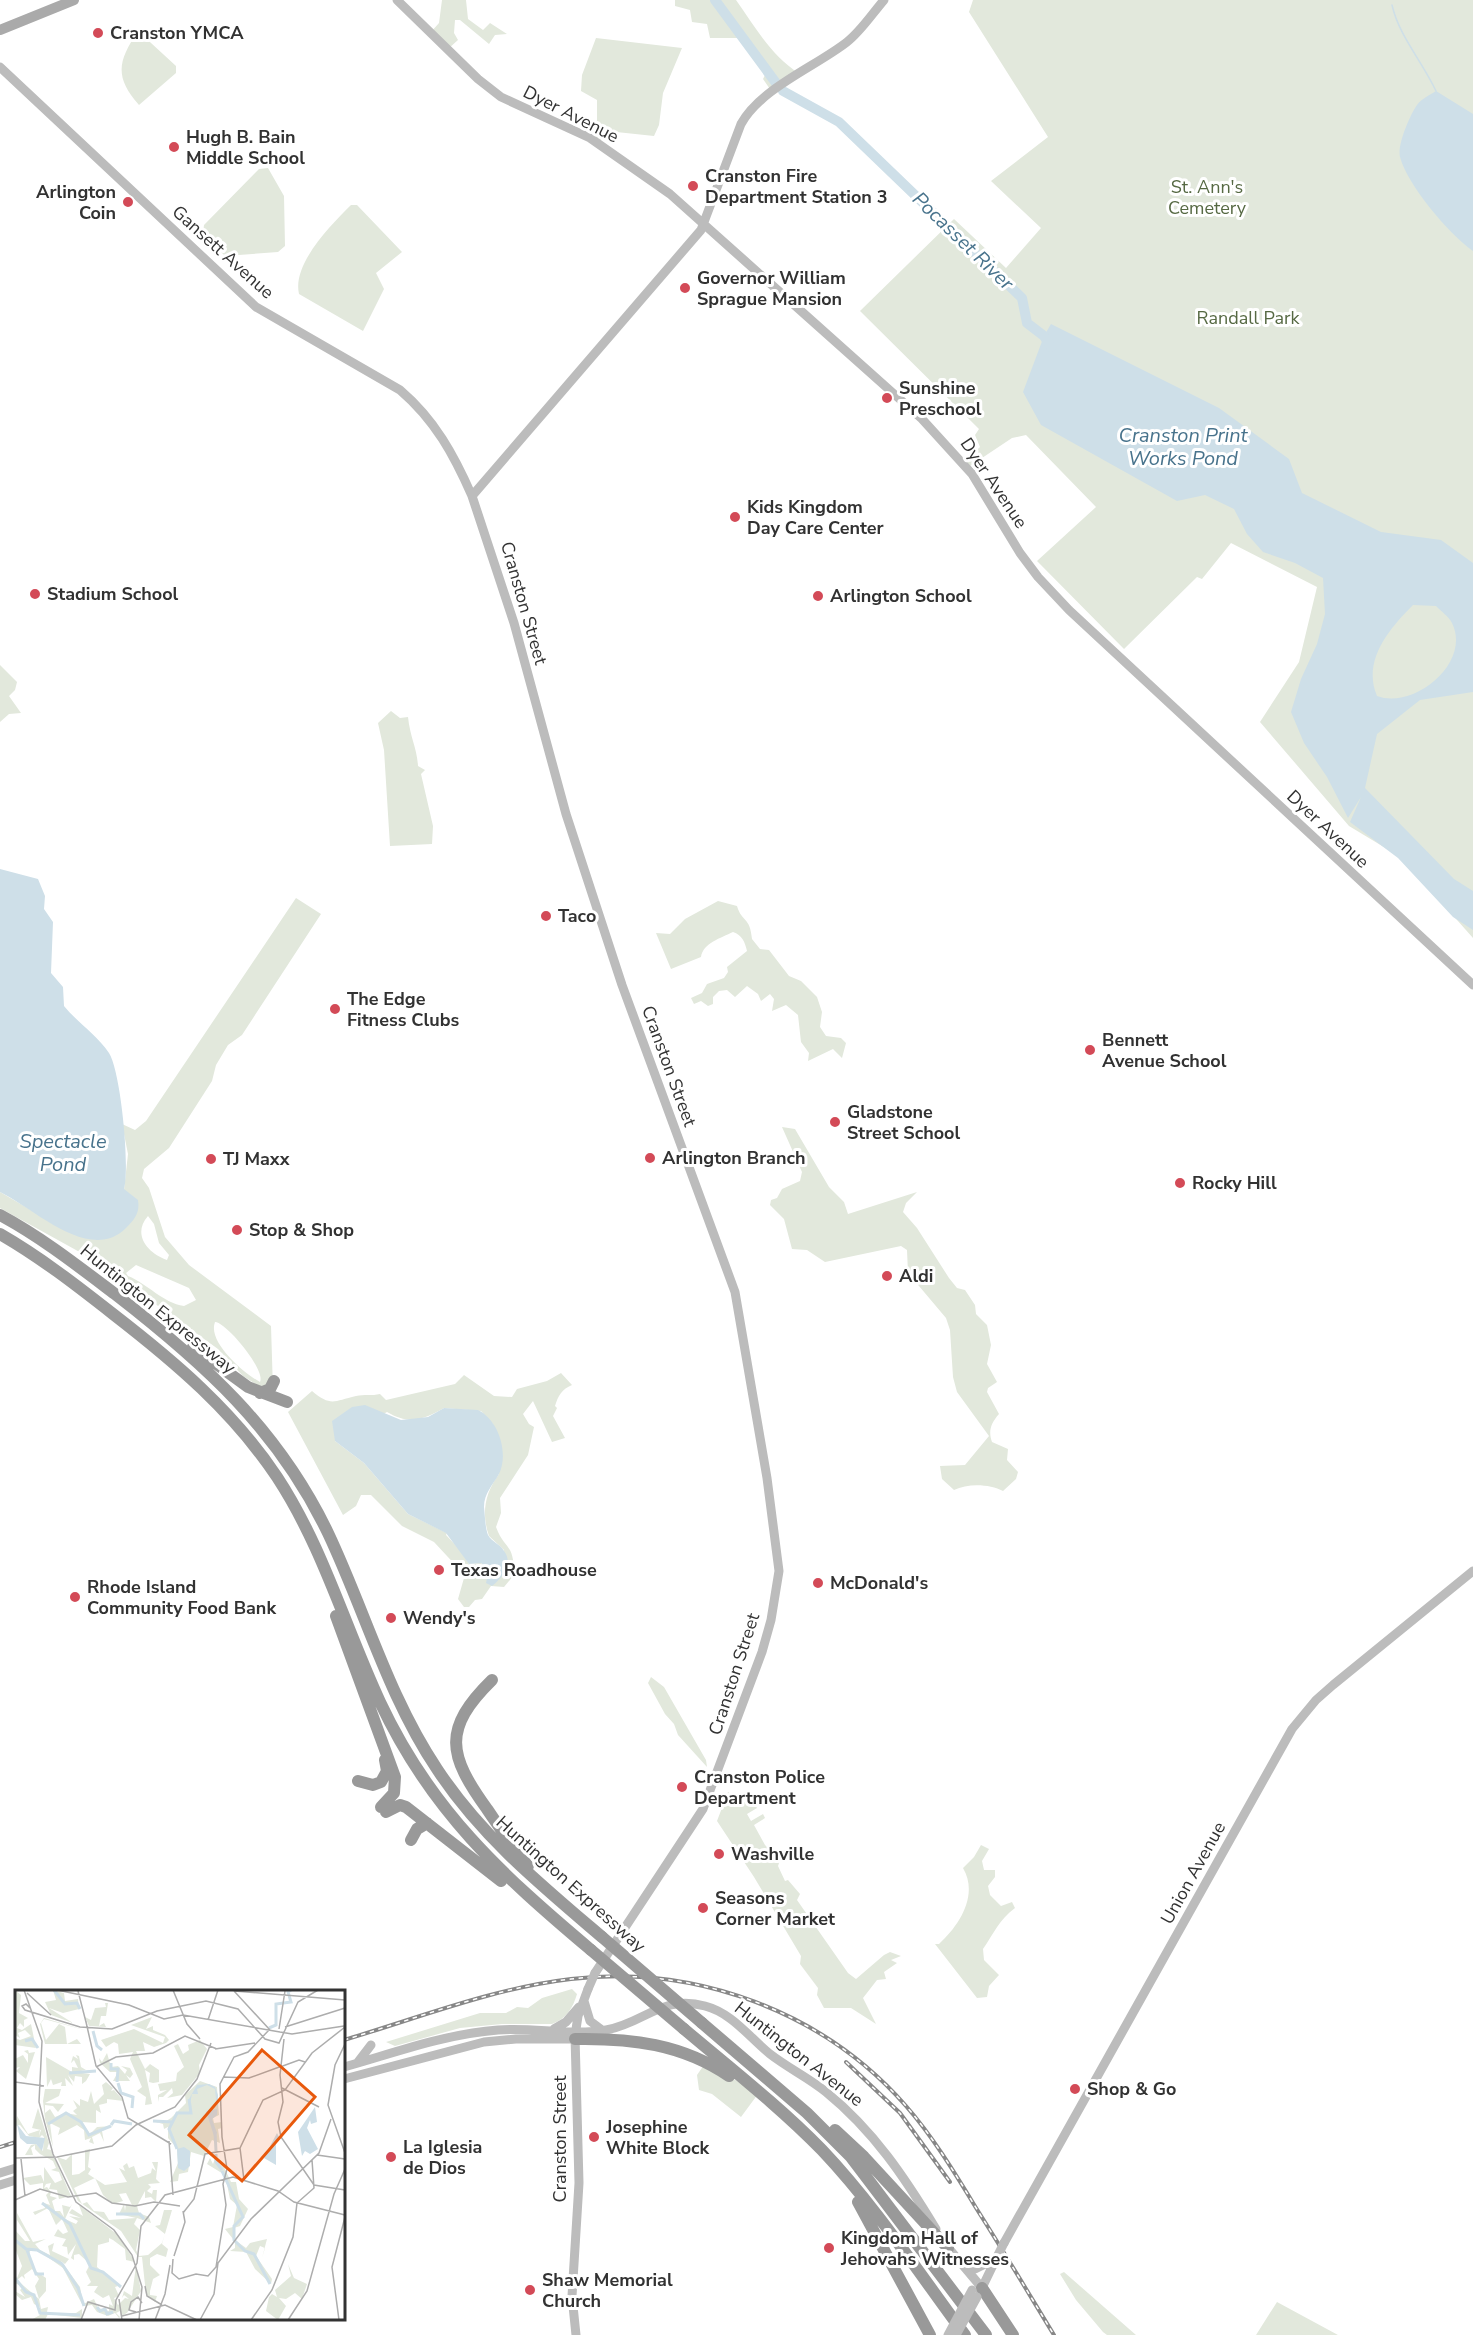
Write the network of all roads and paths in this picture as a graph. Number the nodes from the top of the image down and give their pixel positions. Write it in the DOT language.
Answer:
graph roads {
  1 [pos="74,0"];
  2 [pos="397,0"];
  3 [pos="884,0"];
  4 [pos="2,30"];
  5 [pos="1,69"];
  6 [pos="705,223"];
  7 [pos="472,496"];
  8 [pos="1473,985"];
  9 [pos="0,1215"];
  10 [pos="0,1234"];
  11 [pos="118,1297"];
  12 [pos="274,1381"];
  13 [pos="260,1393"];
  14 [pos="287,1402"];
  15 [pos="317,1549"];
  16 [pos="1473,1571"];
  17 [pos="492,1680"];
  18 [pos="381,1744"];
  19 [pos="358,1781"];
  20 [pos="427,1823"];
  21 [pos="411,1840"];
  22 [pos="529,1897"];
  23 [pos="579,1918"];
  24 [pos="584,2000"];
  25 [pos="551,2030"];
  26 [pos="602,2030"];
  27 [pos="576,2035"];
  28 [pos="371,2045"];
  29 [pos="744,2059"];
  30 [pos="355,2064"];
  31 [pos="345,2067"];
  32 [pos="345,2079"];
  33 [pos="790,2120"];
  34 [pos="821,2149"];
  35 [pos="15,2168"];
  36 [pos="0,2173"];
  37 [pos="15,2180"];
  38 [pos="0,2185"];
  39 [pos="948,2248"];
  40 [pos="960,2263"];
  41 [pos="992,2263"];
  42 [pos="977,2289"];
  43 [pos="576,2335"];
  44 [pos="930,2335"];
  45 [pos="948,2335"];
  46 [pos="956,2335"];
  47 [pos="964,2335"];
  48 [pos="986,2335"];
  49 [pos="1013,2335"];
  1 -- 4 [label="main road"];
  2 -- 6 [label="main road, Dyer Avenue"];
  3 -- 6 [label="main road"];
  5 -- 7 [label="main road, Gansett Avenue"];
  6 -- 7 [label="main road"];
  6 -- 8 [label="main road, Dyer Avenue"];
  7 -- 24 [label="main road, Cranston Street, bridge"];
  9 -- 11 [label="highway, Huntington Expressway"];
  10 -- 15 [label="highway, Huntington Expressway"];
  11 -- 13 [label="highway"];
  11 -- 23 [label="highway, Huntington Expressway"];
  12 -- 13 [label="highway"];
  13 -- 14 [label="highway"];
  15 -- 18 [label="highway"];
  15 -- 22 [label="highway, Huntington Expressway"];
  16 -- 41 [label="main road, Union Avenue, bridge"];
  17 -- 23 [label="highway"];
  18 -- 19 [label="highway"];
  18 -- 20 [label="highway"];
  20 -- 21 [label="highway"];
  20 -- 22 [label="highway"];
  22 -- 33 [label="highway, Huntington Expressway, bridge"];
  23 -- 29 [label="highway, Huntington Expressway, bridge"];
  24 -- 25 [label="main road"];
  24 -- 26 [label="main road"];
  24 -- 27 [label="main road, Cranston Street"];
  25 -- 27 [label="main road, Huntington Avenue"];
  25 -- 30 [label="main road, Huntington Avenue"];
  26 -- 27 [label="main road, Huntington Avenue"];
  26 -- 39 [label="main road, Huntington Avenue"];
  27 -- 32 [label="main road, Huntington Avenue"];
  27 -- 33 [label="highway"];
  27 -- 43 [label="main road, Cranston Street"];
  28 -- 30 [label="main road"];
  29 -- 39 [label="highway"];
  29 -- 48 [label="highway, Huntington Expressway"];
  30 -- 31 [label="main road, Huntington Avenue"];
  33 -- 34 [label="highway, Huntington Expressway"];
  34 -- 44 [label="highway"];
  34 -- 47 [label="highway, Huntington Expressway"];
  35 -- 36 [label="main road"];
  37 -- 38 [label="main road"];
  39 -- 40 [label="main road, Huntington Avenue"];
  40 -- 41 [label="main road"];
  40 -- 42 [label="main road, Huntington Avenue"];
  41 -- 42 [label="main road, Union Avenue"];
  42 -- 45 [label="main road, Union Avenue, bridge"];
  42 -- 46 [label="main road, Union Avenue, bridge"];
  42 -- 49 [label="highway"];
}
